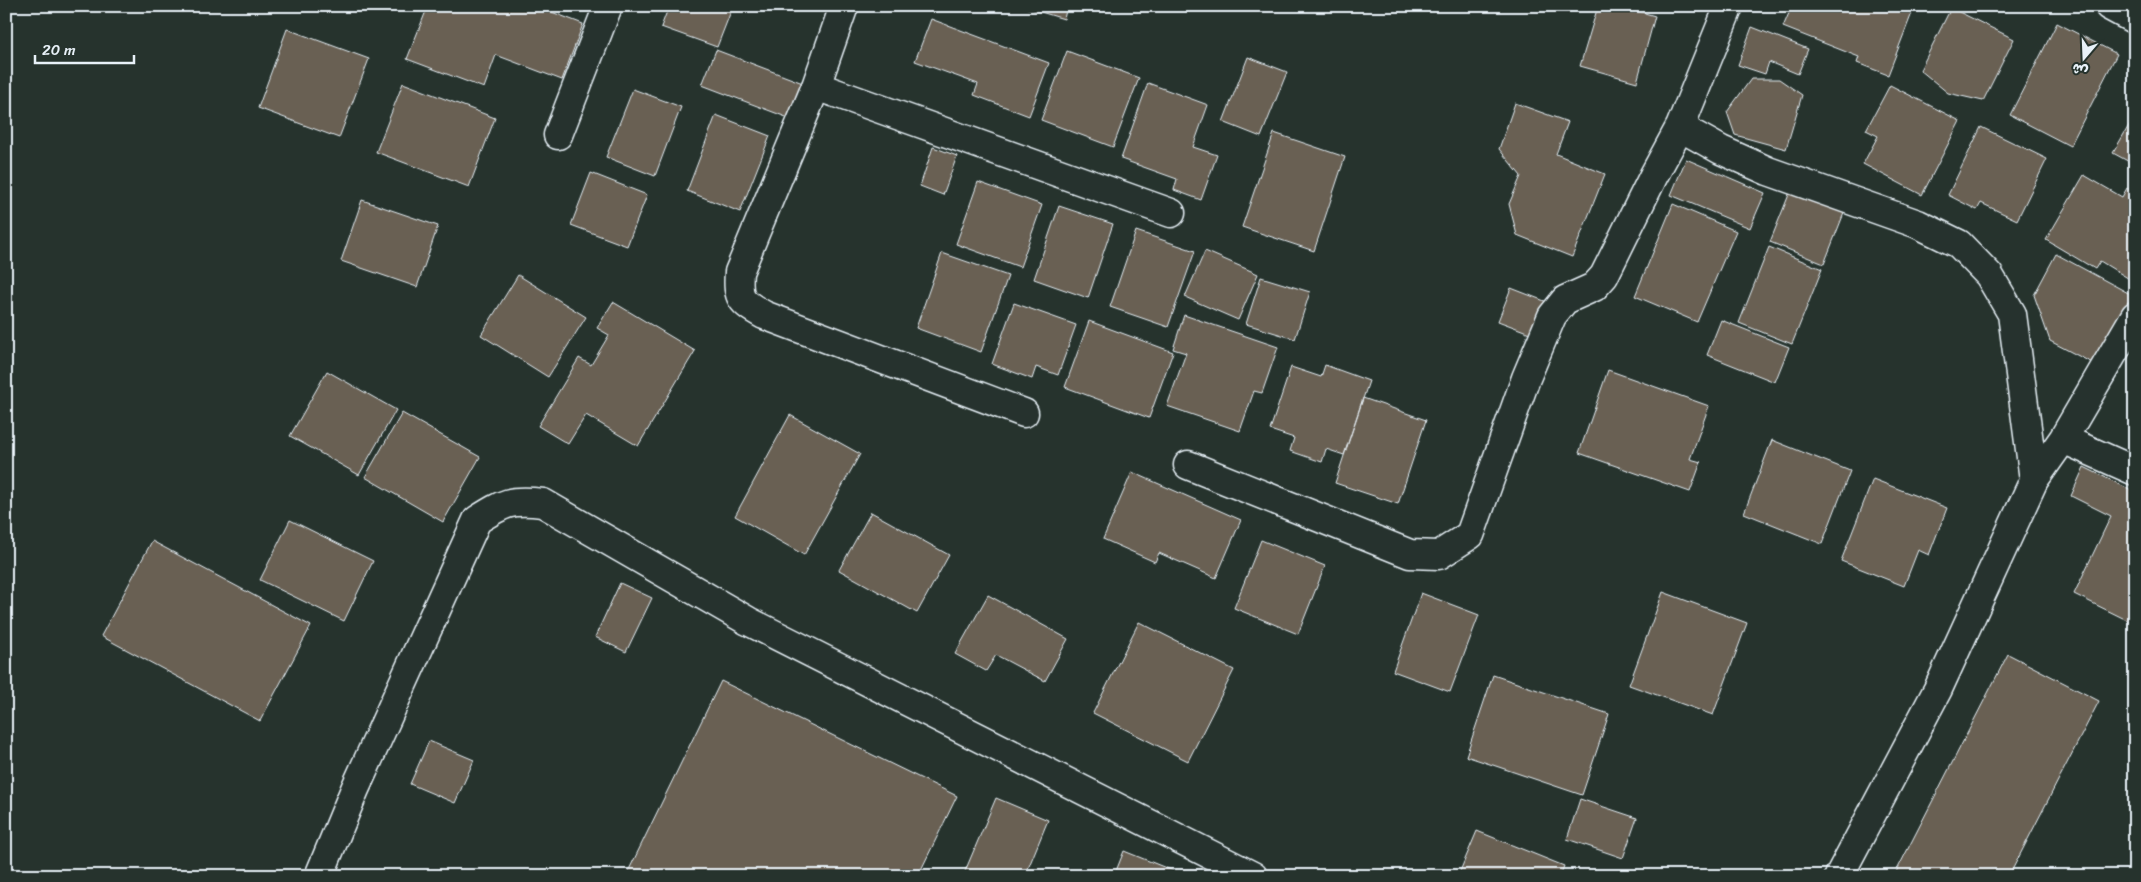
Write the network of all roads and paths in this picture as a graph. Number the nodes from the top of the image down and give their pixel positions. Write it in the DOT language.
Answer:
graph roads {
  1 [pos="608,6"];
  2 [pos="844,6"];
  3 [pos="1729,6"];
  4 [pos="2109,6"];
  5 [pos="2135,20"];
  6 [pos="816,86"];
  7 [pos="1680,127"];
  8 [pos="558,135"];
  9 [pos="1171,212"];
  10 [pos="2135,316"];
  11 [pos="1024,413"];
  12 [pos="2064,439"];
  13 [pos="1188,465"];
  14 [pos="2135,471"];
  15 [pos="2034,480"];
  16 [pos="319,876"];
  17 [pos="1253,876"];
  18 [pos="1839,876"];
  1 -- 8 [label="street"];
  2 -- 6 [label="street"];
  3 -- 7 [label="street"];
  4 -- 5 [label="street"];
  6 -- 9 [label="street"];
  6 -- 11 [label="street"];
  7 -- 13 [label="street"];
  7 -- 15 [label="street"];
  10 -- 12 [label="street"];
  12 -- 14 [label="street"];
  12 -- 15 [label="street"];
  15 -- 18 [label="street"];
  16 -- 17 [label="street"];
}
